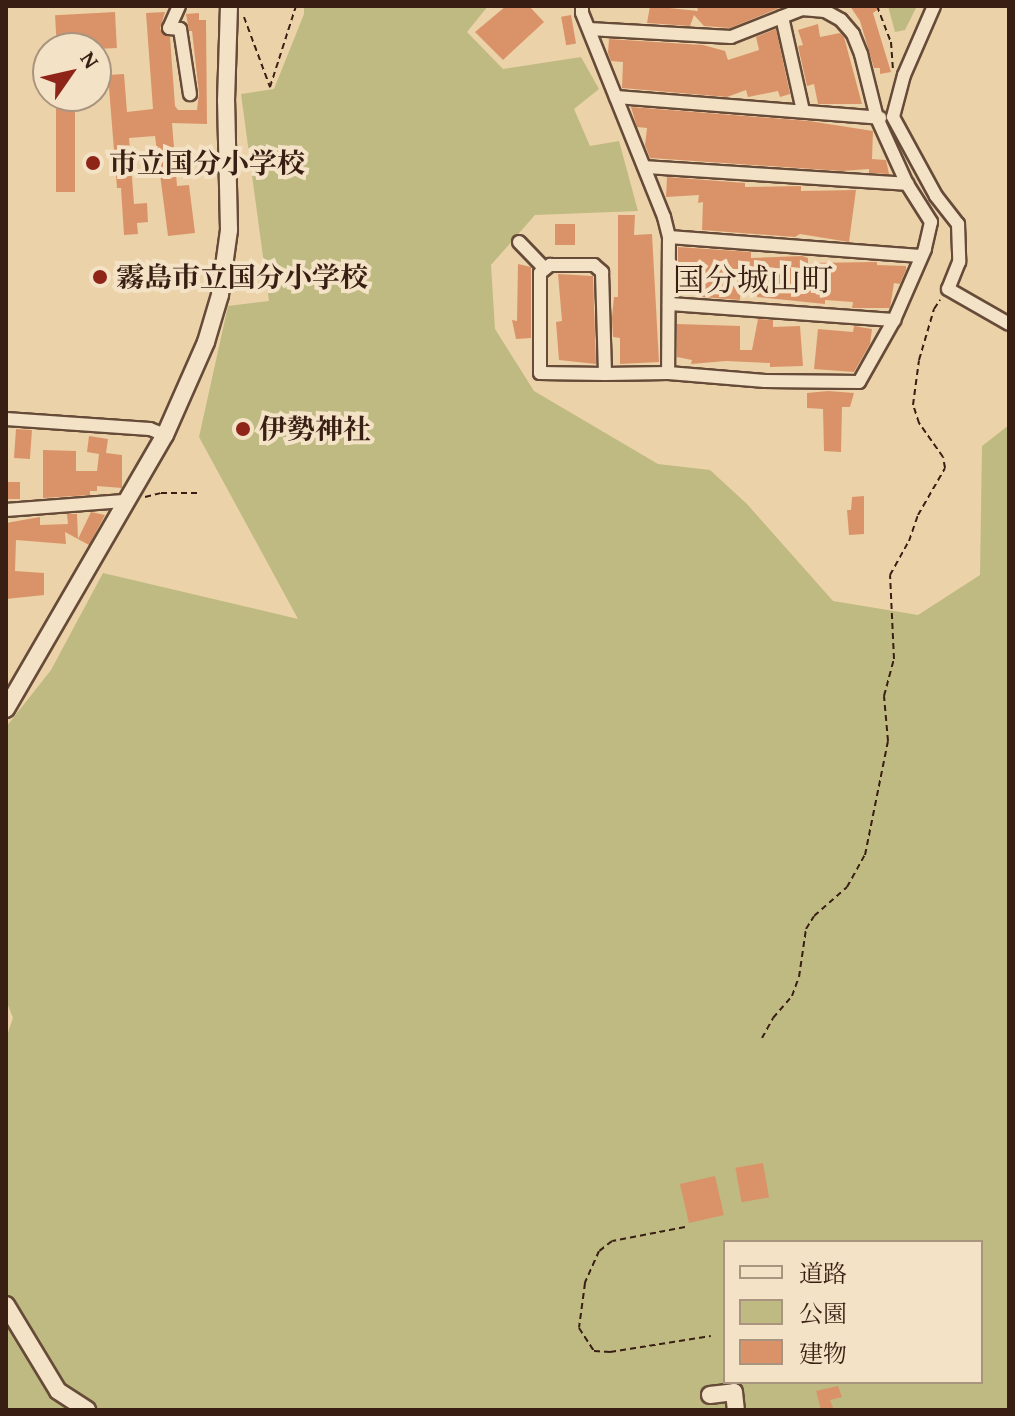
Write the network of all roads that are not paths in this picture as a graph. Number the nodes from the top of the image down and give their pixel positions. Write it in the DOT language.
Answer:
graph roads {
  1 [pos="179,6"];
  2 [pos="582,6"];
  3 [pos="934,6"];
  4 [pos="229,8"];
  5 [pos="782,17"];
  6 [pos="589,29"];
  7 [pos="190,94"];
  8 [pos="616,97"];
  9 [pos="803,111"];
  10 [pos="893,117"];
  11 [pos="877,118"];
  12 [pos="645,167"];
  13 [pos="907,184"];
  14 [pos="669,237"];
  15 [pos="519,242"];
  16 [pos="920,256"];
  17 [pos="545,269"];
  18 [pos="669,304"];
  19 [pos="894,320"];
  20 [pos="1009,324"];
  21 [pos="668,373"];
  22 [pos="605,374"];
  23 [pos="6,419"];
  24 [pos="165,435"];
  25 [pos="124,501"];
  26 [pos="6,510"];
  27 [pos="6,709"];
  28 [pos="6,1305"];
  29 [pos="710,1395"];
  30 [pos="87,1410"];
  31 [pos="736,1410"];
  1 -- 7 [label="street"];
  2 -- 6 [label="street"];
  3 -- 10 [label="street"];
  4 -- 24 [label="street"];
  5 -- 6 [label="street"];
  5 -- 9 [label="street"];
  5 -- 11 [label="street"];
  6 -- 8 [label="street"];
  8 -- 9 [label="street"];
  8 -- 12 [label="street"];
  9 -- 11 [label="street"];
  10 -- 11 [label="street"];
  10 -- 20 [label="street"];
  11 -- 13 [label="street"];
  12 -- 13 [label="street"];
  12 -- 14 [label="street"];
  13 -- 16 [label="street"];
  14 -- 16 [label="street"];
  14 -- 18 [label="street"];
  15 -- 17 [label="street"];
  16 -- 19 [label="street"];
  17 -- 22 [label="street"];
  17 -- 22 [label="street"];
  18 -- 19 [label="street"];
  18 -- 21 [label="street"];
  19 -- 21 [label="street"];
  21 -- 22 [label="street"];
  23 -- 24 [label="street"];
  24 -- 25 [label="street"];
  25 -- 26 [label="street"];
  25 -- 27 [label="street"];
  28 -- 30 [label="street"];
  29 -- 31 [label="street"];
}
